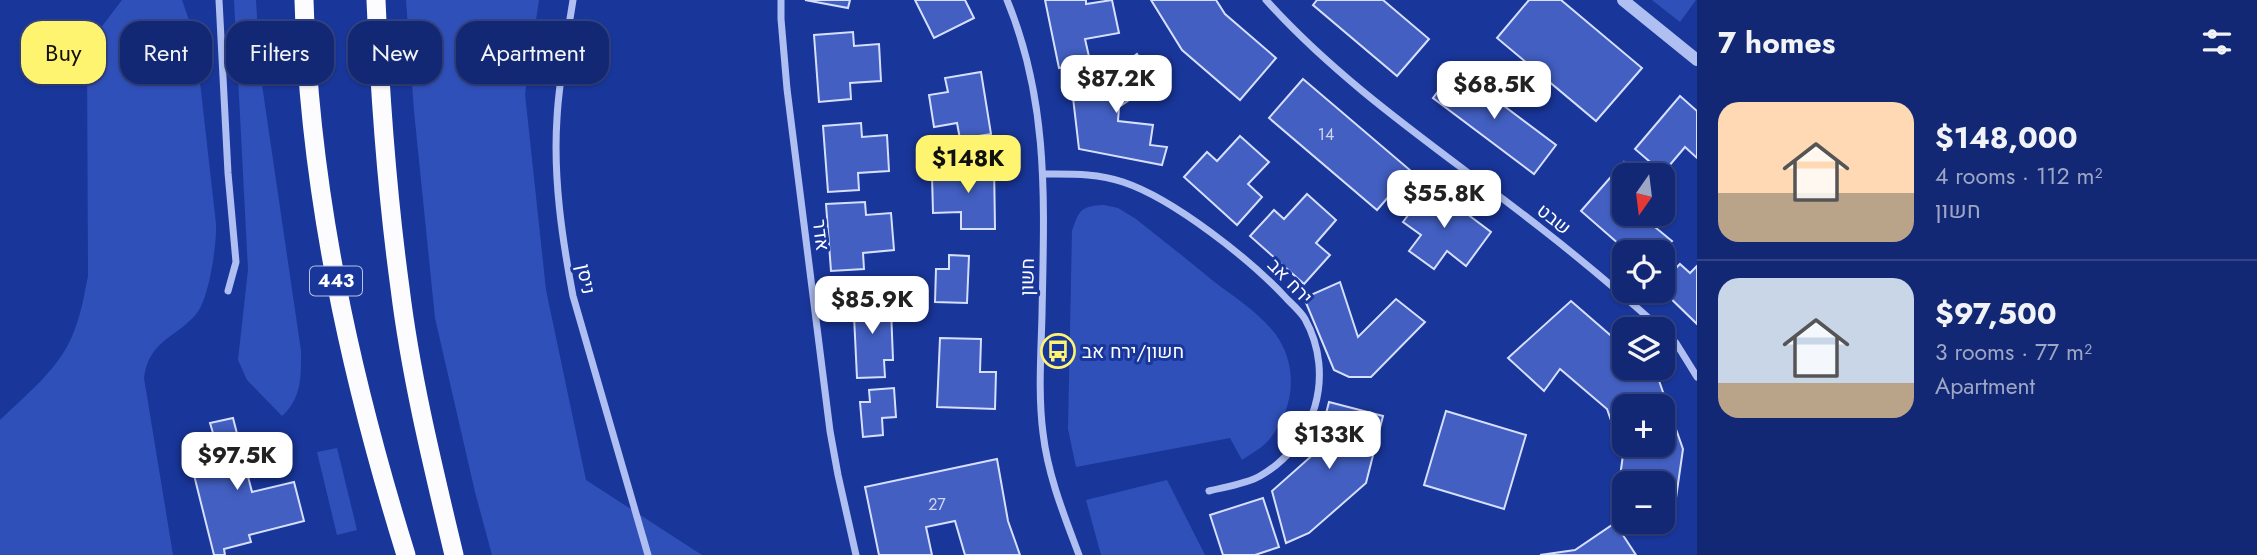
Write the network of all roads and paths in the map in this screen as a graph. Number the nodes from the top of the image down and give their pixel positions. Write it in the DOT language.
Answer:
graph roads {
  1 [pos="219,0"];
  2 [pos="304,0"];
  3 [pos="376,0"];
  4 [pos="573,0"];
  5 [pos="782,0"];
  6 [pos="1006,0"];
  7 [pos="1266,0"];
  8 [pos="1623,0"];
  9 [pos="1697,60"];
  10 [pos="1044,174"];
  11 [pos="228,291"];
  12 [pos="1647,317"];
  13 [pos="1675,341"];
  14 [pos="1697,377"];
  15 [pos="1209,491"];
  16 [pos="406,555"];
  17 [pos="454,555"];
  18 [pos="648,555"];
  19 [pos="856,555"];
  20 [pos="1079,555"];
  1 -- 11 [label="street"];
  2 -- 16 [label="highway, 443"];
  3 -- 17 [label="highway"];
  4 -- 18 [label="street, ניסן"];
  5 -- 19 [label="street, אדר"];
  6 -- 10 [label="street, חשון"];
  7 -- 12 [label="street, שבט"];
  8 -- 9 [label="street"];
  10 -- 15 [label="street, ירח אב"];
  10 -- 20 [label="street, חשון"];
  13 -- 14 [label="street, שבט"];
}
